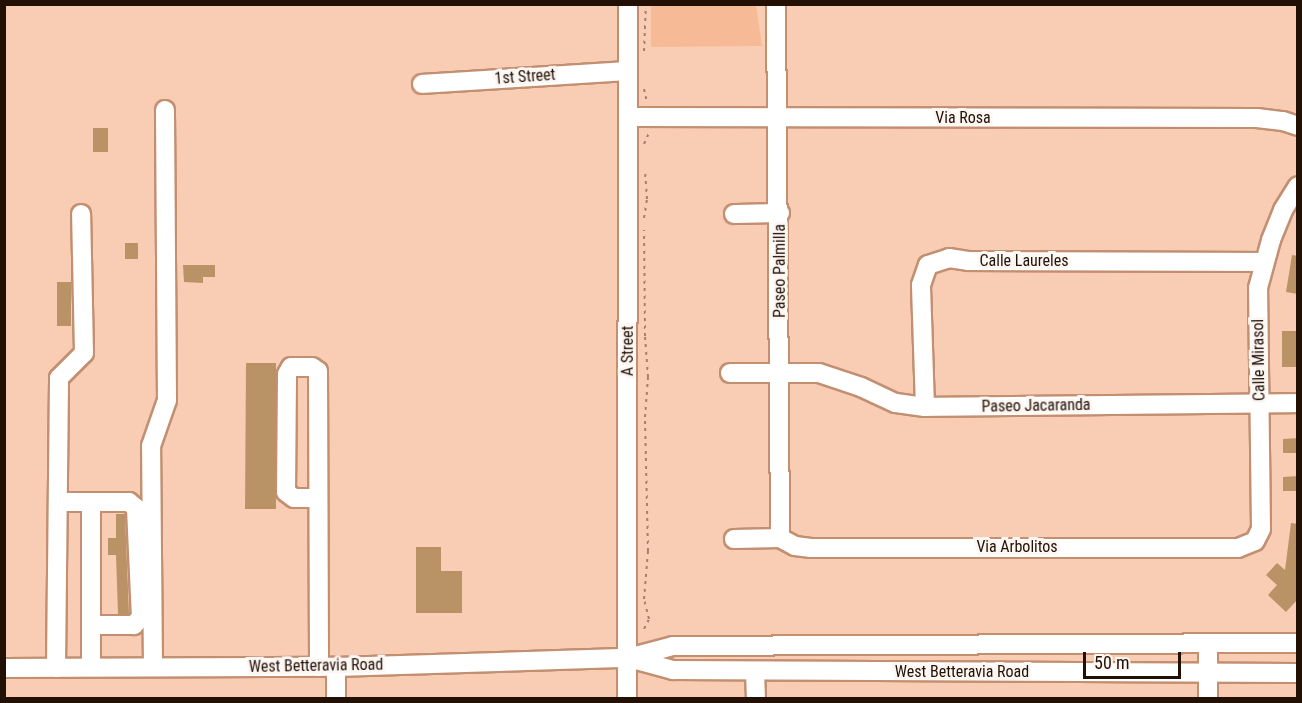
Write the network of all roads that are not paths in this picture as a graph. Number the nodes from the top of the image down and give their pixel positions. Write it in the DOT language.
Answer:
graph roads {
  1 [pos="628,4"];
  2 [pos="777,4"];
  3 [pos="627,71"];
  4 [pos="422,84"];
  5 [pos="165,110"];
  6 [pos="628,117"];
  7 [pos="778,117"];
  8 [pos="1298,126"];
  9 [pos="1298,186"];
  10 [pos="780,213"];
  11 [pos="81,214"];
  12 [pos="734,214"];
  13 [pos="1264,262"];
  14 [pos="781,372"];
  15 [pos="730,373"];
  16 [pos="1259,403"];
  17 [pos="1298,403"];
  18 [pos="925,407"];
  19 [pos="318,498"];
  20 [pos="58,502"];
  21 [pos="91,502"];
  22 [pos="780,538"];
  23 [pos="735,539"];
  24 [pos="1255,541"];
  25 [pos="91,625"];
  26 [pos="1298,643"];
  27 [pos="1208,644"];
  28 [pos="628,658"];
  29 [pos="91,667"];
  30 [pos="153,667"];
  31 [pos="328,667"];
  32 [pos="4,668"];
  33 [pos="56,668"];
  34 [pos="756,671"];
  35 [pos="1208,673"];
  36 [pos="1298,673"];
  37 [pos="336,699"];
  38 [pos="627,699"];
  39 [pos="756,699"];
  40 [pos="1208,699"];
  1 -- 3 [label="street, A Street"];
  2 -- 7 [label="street, Paseo Palmilla"];
  3 -- 4 [label="street, 1st Street"];
  3 -- 6 [label="street, A Street"];
  5 -- 30 [label="street"];
  6 -- 7 [label="street, Via Rosa"];
  6 -- 28 [label="street, A Street"];
  7 -- 8 [label="street, Via Rosa"];
  7 -- 10 [label="street, Paseo Palmilla"];
  9 -- 13 [label="street, Calle Mirasol"];
  10 -- 12 [label="street"];
  10 -- 14 [label="street, Paseo Palmilla"];
  11 -- 20 [label="street"];
  13 -- 16 [label="street, Calle Mirasol"];
  13 -- 18 [label="street, Calle Laureles"];
  14 -- 15 [label="street, Paseo Jacaranda"];
  14 -- 18 [label="street, Paseo Jacaranda"];
  14 -- 22 [label="street, Paseo Palmilla"];
  16 -- 17 [label="street, Paseo Jacaranda"];
  16 -- 18 [label="street, Paseo Jacaranda"];
  16 -- 24 [label="street, Calle Mirasol"];
  19 -- 19 [label="street"];
  19 -- 31 [label="street"];
  20 -- 21 [label="street"];
  20 -- 33 [label="street"];
  21 -- 25 [label="street"];
  21 -- 25 [label="street"];
  22 -- 23 [label="street"];
  22 -- 24 [label="street, Via Arbolitos"];
  25 -- 29 [label="street"];
  26 -- 27 [label="street, West Betteravia Road"];
  27 -- 28 [label="street, West Betteravia Road"];
  27 -- 35 [label="street"];
  28 -- 31 [label="street, West Betteravia Road"];
  28 -- 34 [label="street, West Betteravia Road"];
  28 -- 38 [label="street, A Street"];
  29 -- 30 [label="street, West Betteravia Road"];
  29 -- 33 [label="street, West Betteravia Road"];
  30 -- 31 [label="street, West Betteravia Road"];
  31 -- 37 [label="street"];
  32 -- 33 [label="street, West Betteravia Road"];
  34 -- 35 [label="street, West Betteravia Road"];
  34 -- 39 [label="street"];
  35 -- 36 [label="street, West Betteravia Road"];
  35 -- 40 [label="street"];
}
